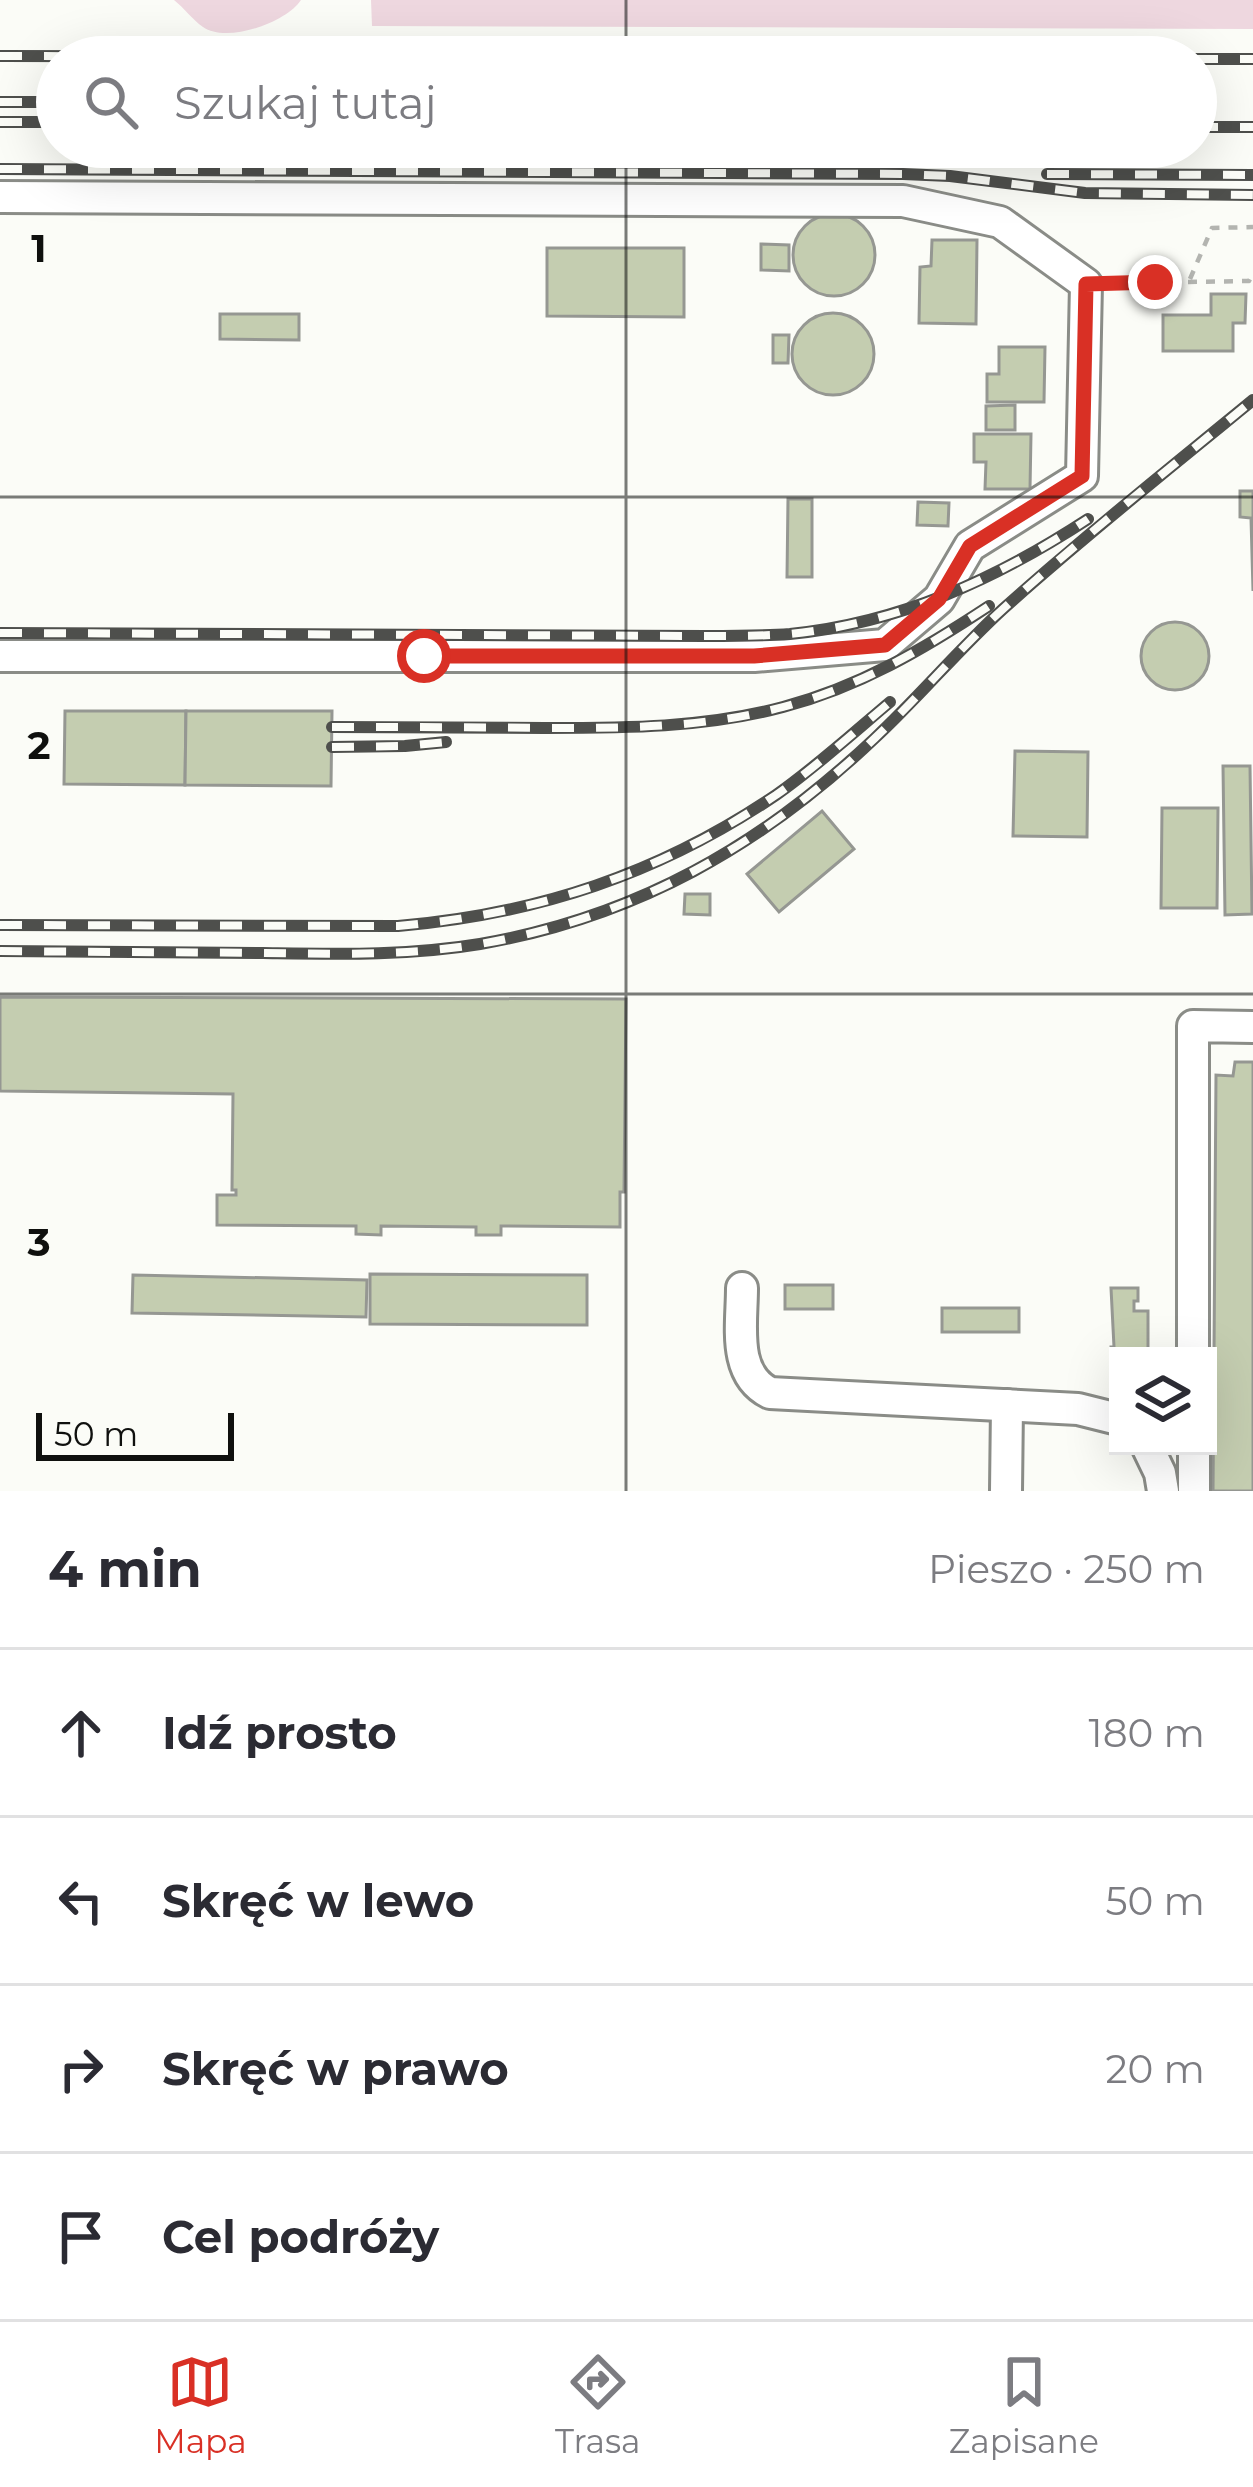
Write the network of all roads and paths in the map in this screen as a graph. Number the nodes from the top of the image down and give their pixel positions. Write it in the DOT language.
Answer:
graph roads {
  1 [pos="0,197"];
  2 [pos="1253,227"];
  3 [pos="1253,273"];
  4 [pos="1190,281"];
  5 [pos="1086,284"];
  6 [pos="0,656"];
  7 [pos="1253,1027"];
  8 [pos="742,1288"];
  9 [pos="1193,1347"];
  10 [pos="1007,1406"];
  11 [pos="1109,1417"];
  12 [pos="1151,1455"];
  13 [pos="1194,1455"];
  14 [pos="1006,1491"];
  15 [pos="1162,1491"];
  16 [pos="1194,1491"];
  1 -- 5 [label="lane"];
  2 -- 4 [label="path"];
  3 -- 4 [label="path"];
  4 -- 5 [label="path"];
  5 -- 6 [label="lane"];
  7 -- 9 [label="lane"];
  8 -- 10 [label="lane"];
  10 -- 11 [label="lane"];
  10 -- 14 [label="lane"];
  12 -- 15 [label="lane"];
  13 -- 16 [label="lane"];
}
